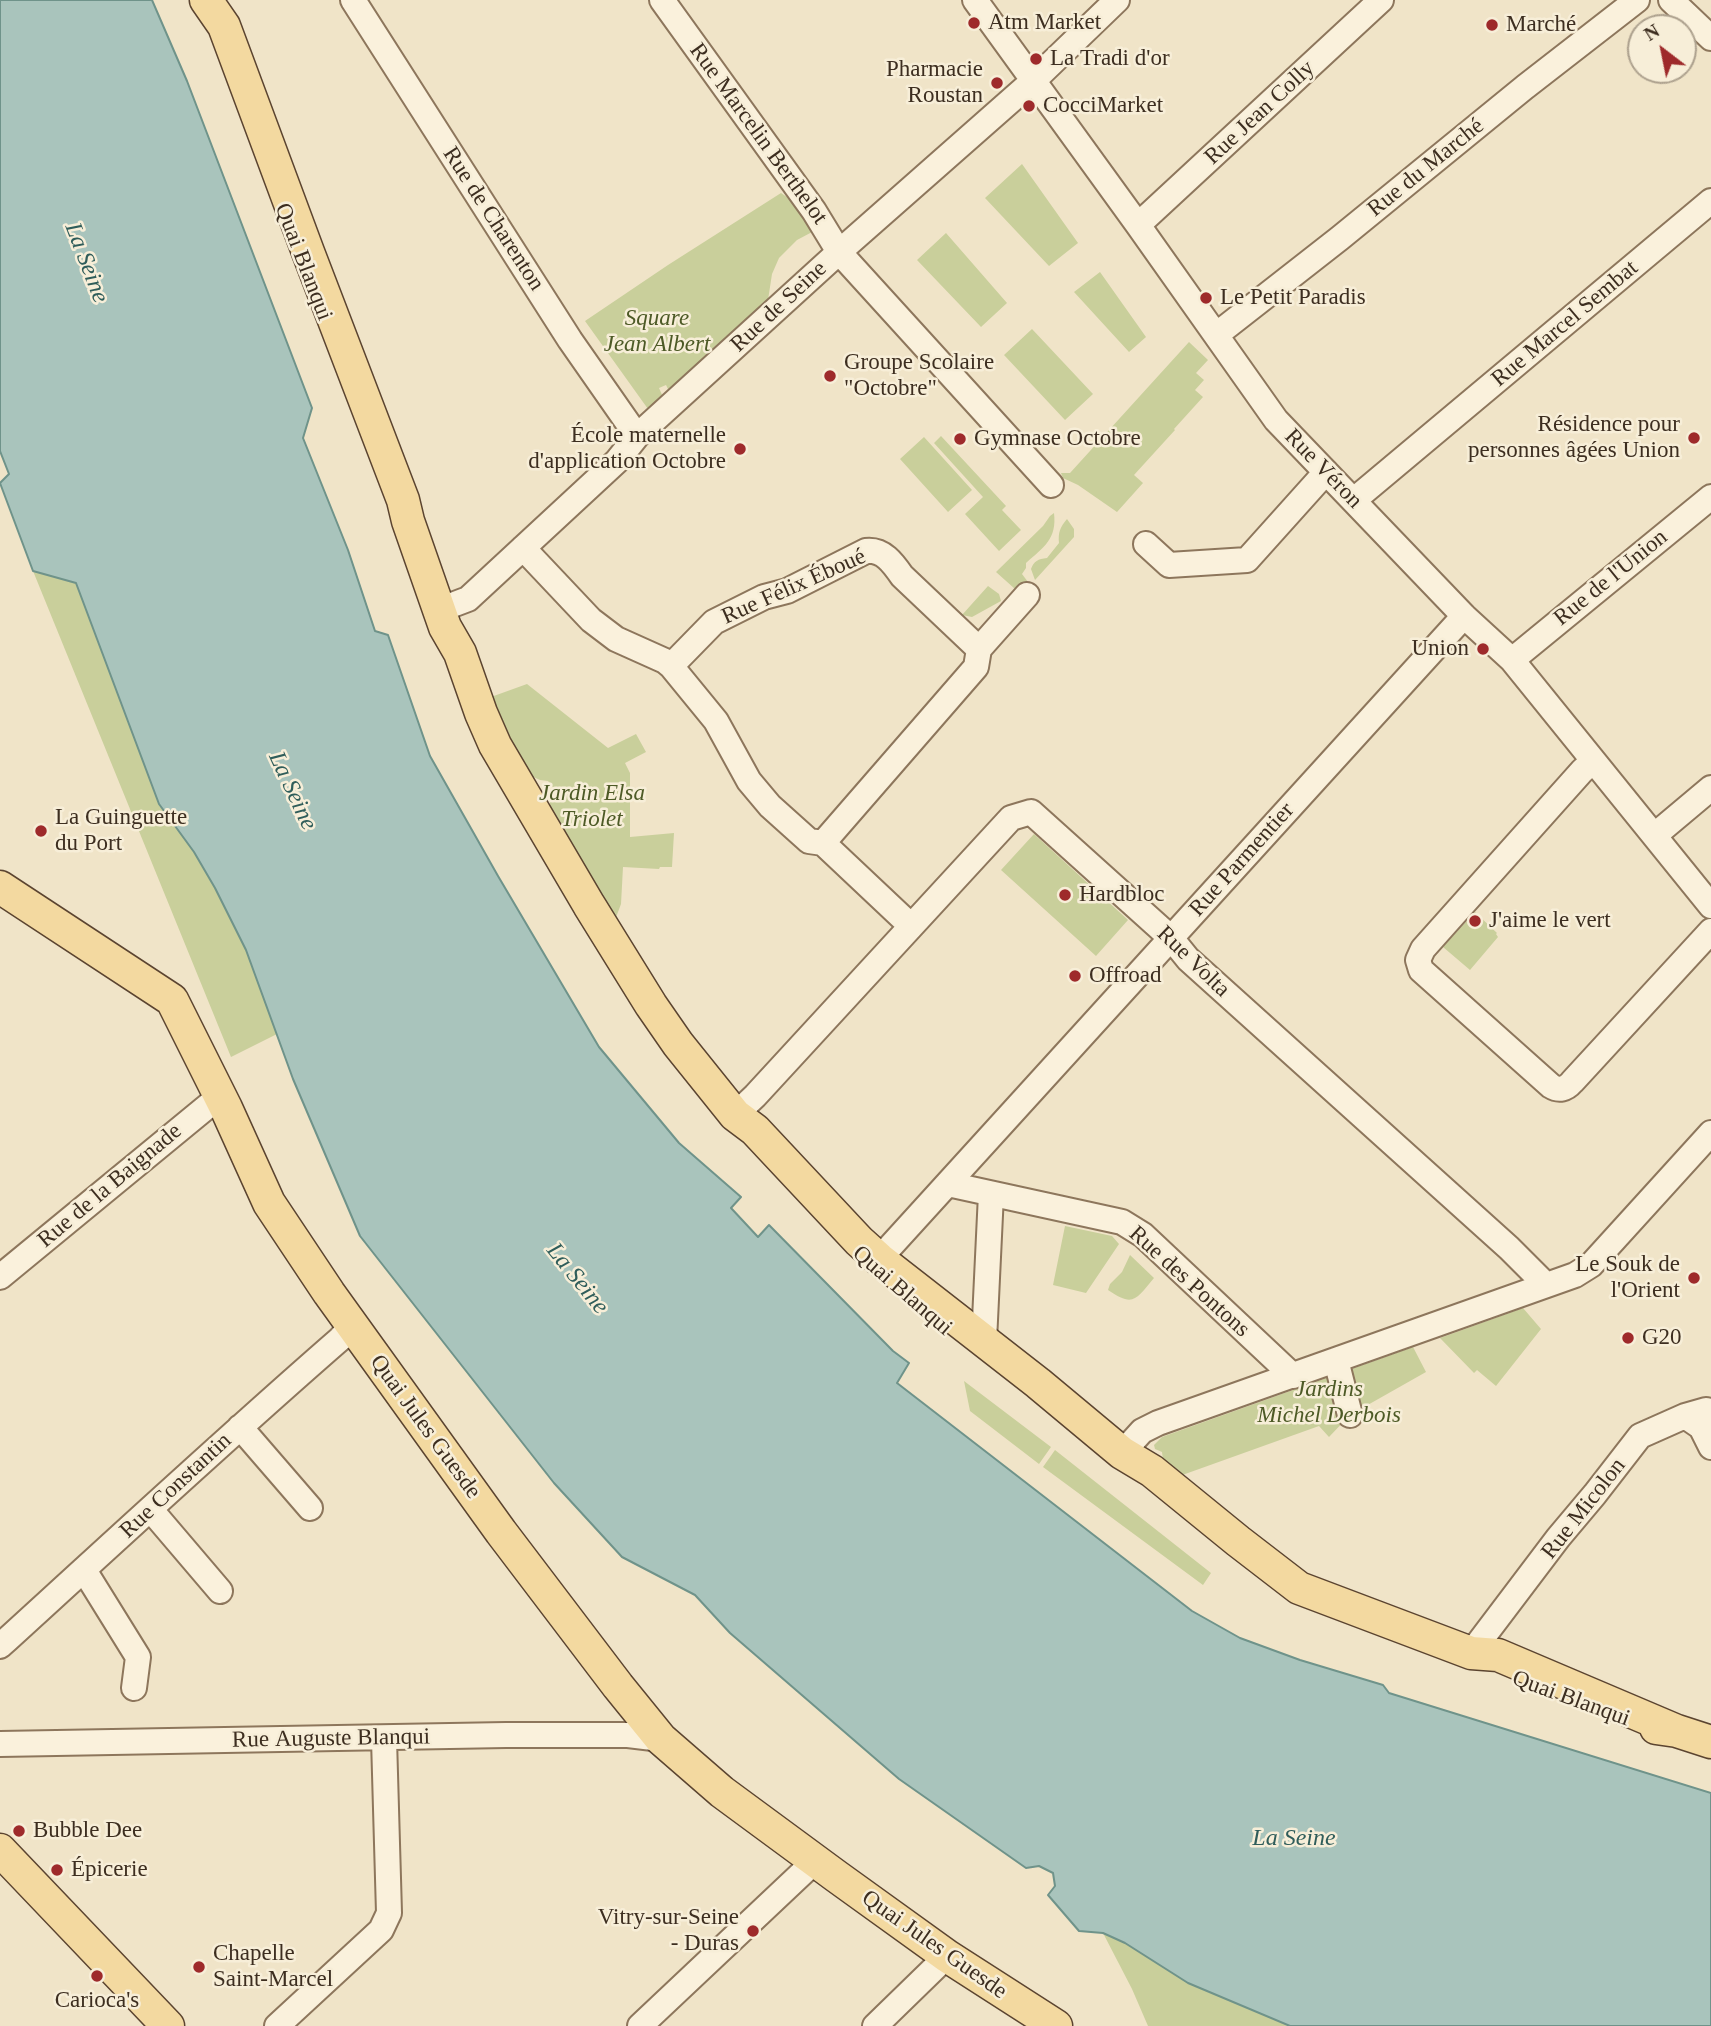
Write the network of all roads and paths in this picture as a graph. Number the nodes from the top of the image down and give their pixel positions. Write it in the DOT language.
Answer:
graph roads {
  1 [pos="206,0"];
  2 [pos="353,0"];
  3 [pos="662,0"];
  4 [pos="975,0"];
  5 [pos="1117,0"];
  6 [pos="1381,0"];
  7 [pos="1637,0"];
  8 [pos="1671,0"];
  9 [pos="1711,38"];
  10 [pos="1033,81"];
  11 [pos="1711,201"];
  12 [pos="1138,225"];
  13 [pos="839,252"];
  14 [pos="1216,335"];
  15 [pos="637,436"];
  16 [pos="1326,472"];
  17 [pos="1051,485"];
  18 [pos="1711,497"];
  19 [pos="1354,500"];
  20 [pos="1146,544"];
  21 [pos="523,548"];
  22 [pos="1027,595"];
  23 [pos="1464,616"];
  24 [pos="442,618"];
  25 [pos="979,649"];
  26 [pos="1512,660"];
  27 [pos="671,666"];
  28 [pos="1593,761"];
  29 [pos="1711,788"];
  30 [pos="1655,835"];
  31 [pos="823,844"];
  32 [pos="0,887"];
  33 [pos="1711,906"];
  34 [pos="910,925"];
  35 [pos="1711,931"];
  36 [pos="1171,938"];
  37 [pos="220,1096"];
  38 [pos="735,1115"];
  39 [pos="1711,1133"];
  40 [pos="948,1184"];
  41 [pos="992,1194"];
  42 [pos="879,1259"];
  43 [pos="0,1277"];
  44 [pos="1546,1285"];
  45 [pos="352,1326"];
  46 [pos="985,1341"];
  47 [pos="1336,1360"];
  48 [pos="1293,1376"];
  49 [pos="1711,1411"];
  50 [pos="1350,1415"];
  51 [pos="1685,1416"];
  52 [pos="240,1427"];
  53 [pos="1111,1444"];
  54 [pos="1711,1447"];
  55 [pos="310,1508"];
  56 [pos="151,1510"];
  57 [pos="84,1570"];
  58 [pos="220,1591"];
  59 [pos="0,1646"];
  60 [pos="1471,1653"];
  61 [pos="134,1688"];
  62 [pos="384,1739"];
  63 [pos="661,1739"];
  64 [pos="1711,1742"];
  65 [pos="0,1744"];
  66 [pos="0,1850"];
  67 [pos="815,1861"];
  68 [pos="947,1956"];
  69 [pos="168,2026"];
  70 [pos="277,2026"];
  71 [pos="640,2026"];
  72 [pos="875,2026"];
  73 [pos="1056,2026"];
  1 -- 24 [label="main road, Quai Blanqui"];
  2 -- 15 [label="street, Rue de Charenton"];
  3 -- 13 [label="street, Rue Marcelin Berthelot"];
  4 -- 10 [label="street, Rue Véron"];
  5 -- 10 [label="street, Rue de Seine"];
  6 -- 12 [label="street, Rue Jean Colly"];
  7 -- 14 [label="street, Rue du Marché"];
  8 -- 9 [label="street"];
  10 -- 12 [label="street, Rue Véron"];
  10 -- 13 [label="street, Rue de Seine"];
  11 -- 19 [label="street, Rue Marcel Sembat"];
  12 -- 14 [label="street, Rue Véron"];
  13 -- 15 [label="street, Rue de Seine"];
  13 -- 17 [label="street, Rue Marcelin Berthelot"];
  14 -- 16 [label="street, Rue Véron"];
  15 -- 21 [label="street, Rue de Seine"];
  16 -- 19 [label="street, Rue Véron"];
  16 -- 20 [label="street"];
  18 -- 26 [label="street, Rue de l'Union"];
  19 -- 23 [label="street, Rue Véron"];
  21 -- 24 [label="street, Rue de Seine"];
  21 -- 27 [label="street"];
  22 -- 25 [label="street"];
  23 -- 26 [label="street, Rue Véron"];
  23 -- 36 [label="street, Rue Parmentier"];
  24 -- 38 [label="main road, Quai Blanqui"];
  25 -- 27 [label="street, Rue Félix Éboué"];
  25 -- 31 [label="street"];
  26 -- 28 [label="street, Rue Véron"];
  27 -- 31 [label="street"];
  28 -- 30 [label="street, Rue Véron"];
  28 -- 35 [label="street"];
  29 -- 30 [label="street"];
  30 -- 33 [label="street, Rue Véron"];
  31 -- 34 [label="street"];
  32 -- 37 [label="main road, Quai Jules Guesde"];
  34 -- 36 [label="street, Rue Volta"];
  34 -- 38 [label="street, Rue Volta"];
  36 -- 40 [label="street, Rue Parmentier"];
  36 -- 44 [label="street, Rue Volta"];
  37 -- 43 [label="street, Rue de la Baignade"];
  37 -- 45 [label="main road, Quai Jules Guesde"];
  38 -- 42 [label="main road, Quai Blanqui"];
  38 -- 53 [label="main road, Quai Blanqui"];
  39 -- 44 [label="street"];
  40 -- 41 [label="street, Rue des Pontons"];
  40 -- 42 [label="street, Rue Parmentier"];
  41 -- 46 [label="street"];
  41 -- 48 [label="street, Rue des Pontons"];
  42 -- 46 [label="main road, Quai Blanqui"];
  44 -- 47 [label="street"];
  45 -- 52 [label="street, Rue Constantin"];
  45 -- 63 [label="main road, Quai Jules Guesde"];
  46 -- 53 [label="main road, Quai Blanqui"];
  47 -- 48 [label="street"];
  47 -- 50 [label="street"];
  48 -- 53 [label="street"];
  49 -- 51 [label="street, Rue Micolon"];
  51 -- 54 [label="street"];
  51 -- 60 [label="street, Rue Micolon"];
  52 -- 55 [label="street"];
  52 -- 56 [label="street, Rue Constantin"];
  53 -- 60 [label="main road, Quai Blanqui"];
  56 -- 57 [label="street, Rue Constantin"];
  56 -- 58 [label="street"];
  57 -- 59 [label="street, Rue Constantin"];
  57 -- 61 [label="street"];
  60 -- 64 [label="main road, Quai Blanqui"];
  62 -- 63 [label="street, Rue Auguste Blanqui"];
  62 -- 65 [label="street, Rue Auguste Blanqui"];
  62 -- 70 [label="street"];
  63 -- 67 [label="main road, Quai Jules Guesde"];
  66 -- 69 [label="main road"];
  67 -- 68 [label="main road, Quai Jules Guesde"];
  67 -- 71 [label="street"];
  68 -- 72 [label="street"];
  68 -- 73 [label="main road, Quai Jules Guesde"];
}
